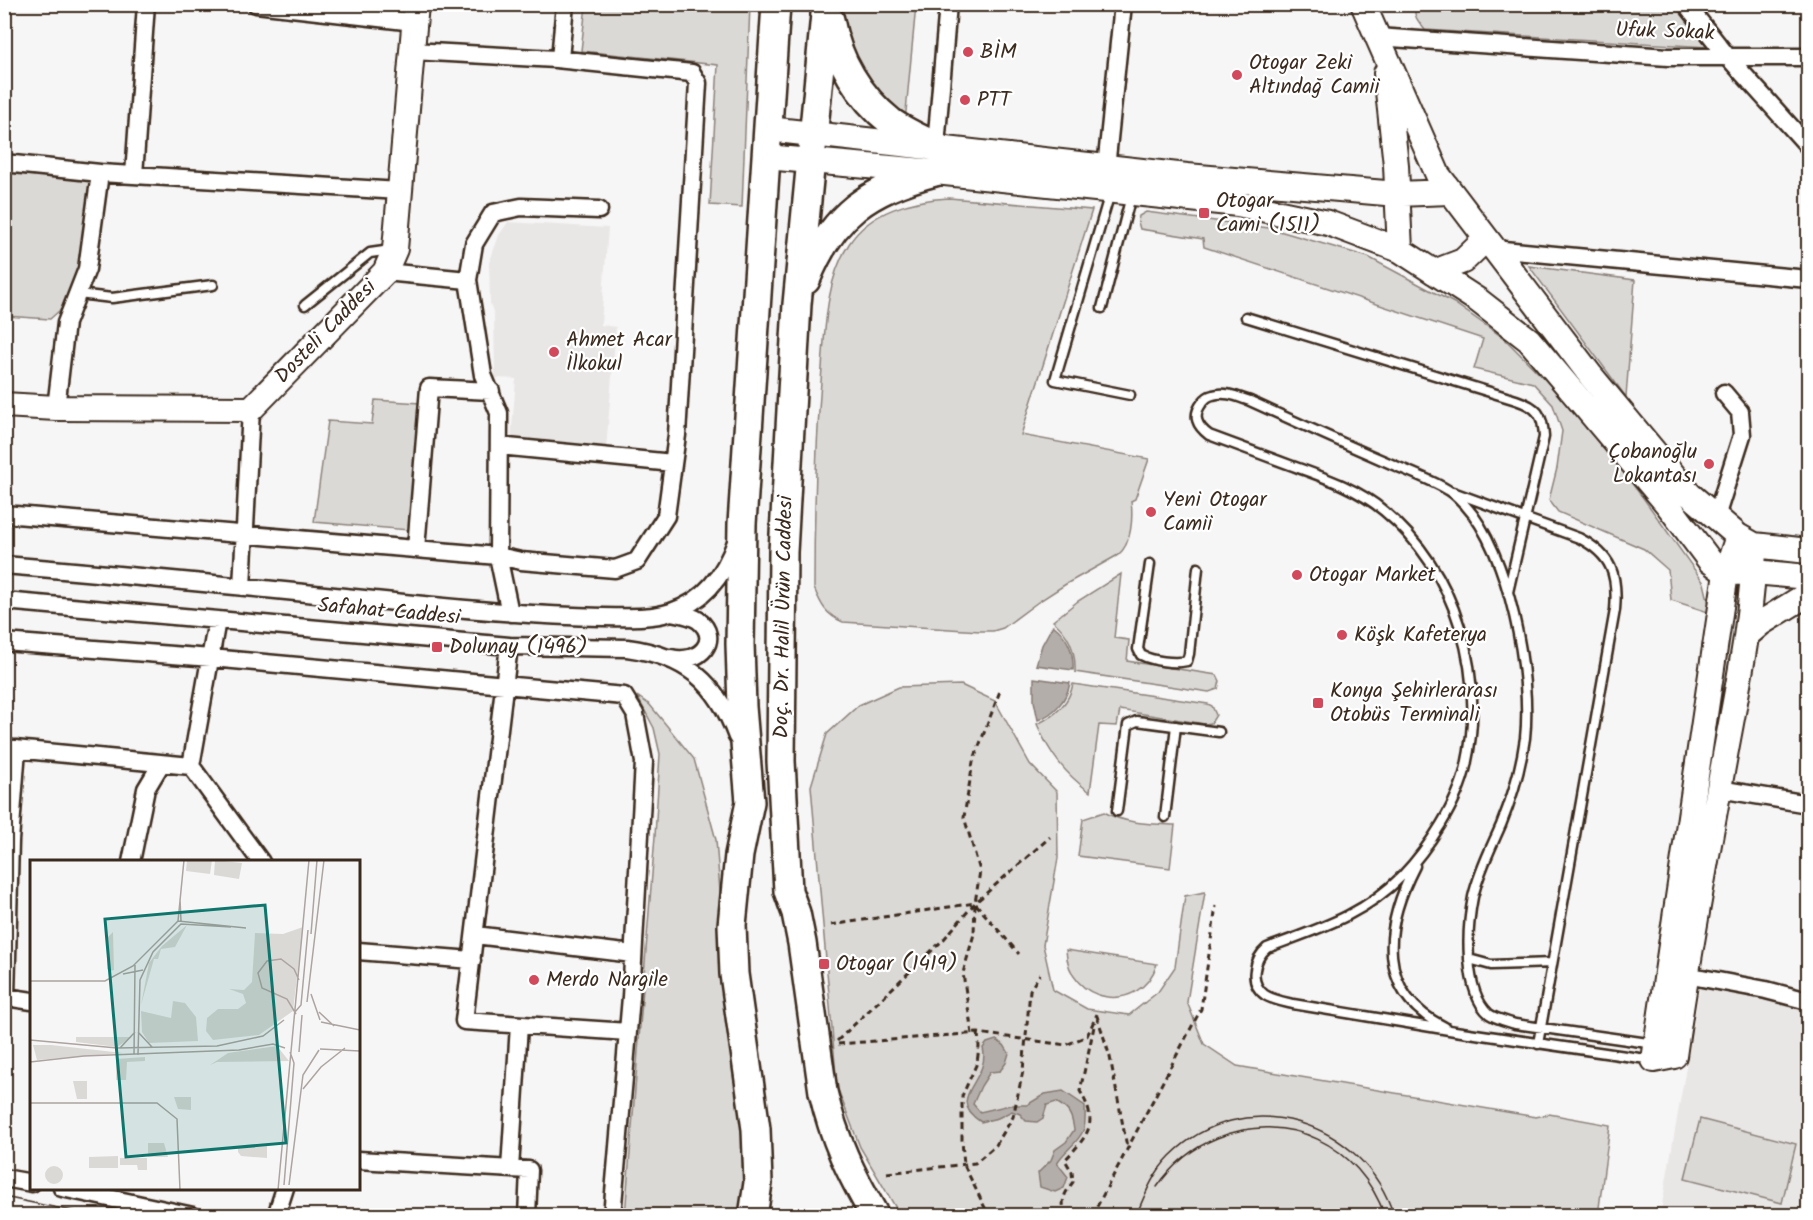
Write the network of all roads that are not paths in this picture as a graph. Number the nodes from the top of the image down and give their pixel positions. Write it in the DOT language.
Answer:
graph roads {
  1 [pos="146,4"];
  2 [pos="256,4"];
  3 [pos="565,4"];
  4 [pos="776,4"];
  5 [pos="827,4"];
  6 [pos="948,4"];
  7 [pos="1123,4"];
  8 [pos="1363,4"];
  9 [pos="1686,4"];
  10 [pos="389,12"];
  11 [pos="415,13"];
  12 [pos="1381,46"];
  13 [pos="412,51"];
  14 [pos="1727,56"];
  15 [pos="1809,57"];
  16 [pos="560,60"];
  17 [pos="768,129"];
  18 [pos="813,134"];
  19 [pos="1809,146"];
  20 [pos="766,157"];
  21 [pos="936,159"];
  22 [pos="810,160"];
  23 [pos="4,163"];
  24 [pos="100,173"];
  25 [pos="134,176"];
  26 [pos="1116,183"];
  27 [pos="400,191"];
  28 [pos="1450,192"];
  29 [pos="1397,194"];
  30 [pos="599,210"];
  31 [pos="762,215"];
  32 [pos="1490,244"];
  33 [pos="395,249"];
  34 [pos="1400,250"];
  35 [pos="385,272"];
  36 [pos="1434,272"];
  37 [pos="1809,279"];
  38 [pos="468,280"];
  39 [pos="213,285"];
  40 [pos="78,294"];
  41 [pos="797,304"];
  42 [pos="305,305"];
  43 [pos="1102,308"];
  44 [pos="1246,318"];
  45 [pos="491,391"];
  46 [pos="1725,393"];
  47 [pos="1130,395"];
  48 [pos="4,405"];
  49 [pos="56,408"];
  50 [pos="251,409"];
  51 [pos="499,446"];
  52 [pos="673,463"];
  53 [pos="1450,491"];
  54 [pos="4,514"];
  55 [pos="1716,517"];
  56 [pos="1525,519"];
  57 [pos="742,524"];
  58 [pos="246,535"];
  59 [pos="1746,541"];
  60 [pos="416,549"];
  61 [pos="1809,551"];
  62 [pos="498,556"];
  63 [pos="1150,564"];
  64 [pos="4,565"];
  65 [pos="1198,568"];
  66 [pos="1754,572"];
  67 [pos="1726,573"];
  68 [pos="1809,577"];
  69 [pos="242,587"];
  70 [pos="1508,592"];
  71 [pos="1809,594"];
  72 [pos="4,601"];
  73 [pos="671,612"];
  74 [pos="510,613"];
  75 [pos="218,620"];
  76 [pos="1747,635"];
  77 [pos="4,642"];
  78 [pos="509,646"];
  79 [pos="661,655"];
  80 [pos="211,658"];
  81 [pos="505,685"];
  82 [pos="1176,726"];
  83 [pos="1219,732"];
  84 [pos="11,749"];
  85 [pos="747,763"];
  86 [pos="161,764"];
  87 [pos="192,766"];
  88 [pos="1719,789"];
  89 [pos="1809,804"];
  90 [pos="1117,811"];
  91 [pos="1165,817"];
  92 [pos="1426,847"];
  93 [pos="130,860"];
  94 [pos="260,860"];
  95 [pos="475,935"];
  96 [pos="360,951"];
  97 [pos="633,954"];
  98 [pos="1469,958"];
  99 [pos="472,960"];
  100 [pos="1552,963"];
  101 [pos="1686,975"];
  102 [pos="30,1001"];
  103 [pos="1809,1001"];
  104 [pos="519,1025"];
  105 [pos="1541,1027"];
  106 [pos="1455,1031"];
  107 [pos="628,1032"];
  108 [pos="1538,1044"];
  109 [pos="1655,1052"];
  110 [pos="360,1160"];
  111 [pos="510,1169"];
  112 [pos="4,1178"];
  113 [pos="30,1178"];
  114 [pos="72,1190"];
  115 [pos="284,1190"];
  116 [pos="193,1215"];
  117 [pos="276,1215"];
  118 [pos="527,1215"];
  119 [pos="612,1215"];
  120 [pos="753,1215"];
  121 [pos="875,1215"];
  1 -- 25 [label="street"];
  2 -- 10 [label="street"];
  3 -- 16 [label="street"];
  4 -- 17 [label="main road, Doç. Dr. Halil Ürün Caddesi"];
  5 -- 18 [label="main road, Doç. Dr. Halil Ürün Caddesi"];
  5 -- 21 [label="main road"];
  6 -- 21 [label="street"];
  7 -- 26 [label="street"];
  8 -- 12 [label="street"];
  9 -- 14 [label="street"];
  10 -- 11 [label="street"];
  11 -- 13 [label="street, Dosteli Caddesi"];
  12 -- 14 [label="street, Ufuk Sokak"];
  12 -- 28 [label="street"];
  12 -- 29 [label="street"];
  13 -- 16 [label="street"];
  13 -- 27 [label="street, Dosteli Caddesi"];
  14 -- 15 [label="street, Ufuk Sokak"];
  14 -- 19 [label="street"];
  16 -- 52 [label="street"];
  17 -- 18 [label="street"];
  17 -- 20 [label="main road, Doç. Dr. Halil Ürün Caddesi"];
  18 -- 21 [label="street"];
  18 -- 22 [label="main road, Doç. Dr. Halil Ürün Caddesi"];
  20 -- 22 [label="street"];
  20 -- 31 [label="main road, Doç. Dr. Halil Ürün Caddesi"];
  21 -- 22 [label="street"];
  21 -- 26 [label="street"];
  21 -- 41 [label="main road"];
  22 -- 41 [label="main road, Doç. Dr. Halil Ürün Caddesi"];
  23 -- 24 [label="street"];
  24 -- 25 [label="street"];
  24 -- 40 [label="street"];
  25 -- 27 [label="street"];
  26 -- 29 [label="street"];
  26 -- 34 [label="street"];
  26 -- 43 [label="lane"];
  26 -- 47 [label="lane"];
  27 -- 33 [label="street, Dosteli Caddesi"];
  28 -- 29 [label="street"];
  28 -- 32 [label="street"];
  29 -- 34 [label="street"];
  30 -- 38 [label="street"];
  31 -- 41 [label="main road"];
  31 -- 57 [label="main road, Doç. Dr. Halil Ürün Caddesi"];
  32 -- 36 [label="street"];
  32 -- 37 [label="street"];
  32 -- 55 [label="street"];
  33 -- 35 [label="street, Dosteli Caddesi"];
  33 -- 42 [label="lane"];
  34 -- 36 [label="street"];
  35 -- 38 [label="street"];
  35 -- 50 [label="street, Dosteli Caddesi"];
  36 -- 67 [label="street"];
  38 -- 45 [label="street"];
  39 -- 40 [label="lane"];
  40 -- 49 [label="street"];
  41 -- 121 [label="main road, Doç. Dr. Halil Ürün Caddesi"];
  44 -- 56 [label="lane"];
  45 -- 51 [label="street"];
  45 -- 60 [label="street"];
  46 -- 55 [label="street"];
  48 -- 49 [label="street"];
  49 -- 50 [label="street"];
  50 -- 58 [label="street"];
  51 -- 52 [label="street"];
  51 -- 62 [label="street"];
  52 -- 62 [label="street"];
  53 -- 56 [label="lane"];
  53 -- 70 [label="lane"];
  53 -- 92 [label="lane"];
  54 -- 58 [label="street"];
  55 -- 59 [label="street"];
  56 -- 70 [label="lane"];
  56 -- 100 [label="lane"];
  57 -- 73 [label="street, Safahat Caddesi"];
  57 -- 85 [label="main road, Doç. Dr. Halil Ürün Caddesi"];
  58 -- 60 [label="street"];
  58 -- 69 [label="street"];
  59 -- 61 [label="street"];
  59 -- 66 [label="street"];
  59 -- 67 [label="street"];
  60 -- 62 [label="street"];
  62 -- 74 [label="street"];
  63 -- 65 [label="lane"];
  64 -- 69 [label="street, Safahat Caddesi"];
  66 -- 67 [label="street"];
  66 -- 68 [label="street"];
  66 -- 76 [label="street"];
  67 -- 109 [label="street"];
  69 -- 74 [label="street, Safahat Caddesi"];
  70 -- 98 [label="lane"];
  71 -- 76 [label="street"];
  72 -- 75 [label="street, Safahat Caddesi"];
  73 -- 74 [label="street, Safahat Caddesi"];
  73 -- 79 [label="street"];
  75 -- 78 [label="street, Safahat Caddesi"];
  75 -- 80 [label="street"];
  76 -- 88 [label="street"];
  77 -- 80 [label="street"];
  78 -- 79 [label="street, Safahat Caddesi"];
  78 -- 81 [label="street"];
  79 -- 85 [label="street, Safahat Caddesi"];
  80 -- 81 [label="street"];
  80 -- 87 [label="street"];
  81 -- 95 [label="street"];
  81 -- 97 [label="street"];
  82 -- 83 [label="lane"];
  82 -- 90 [label="lane"];
  82 -- 91 [label="lane"];
  84 -- 86 [label="street"];
  84 -- 102 [label="street"];
  85 -- 120 [label="main road, Doç. Dr. Halil Ürün Caddesi"];
  86 -- 87 [label="street"];
  86 -- 93 [label="street"];
  87 -- 94 [label="street"];
  88 -- 89 [label="street"];
  88 -- 101 [label="street"];
  92 -- 106 [label="lane"];
  92 -- 106 [label="lane"];
  95 -- 97 [label="street"];
  95 -- 99 [label="street"];
  96 -- 99 [label="street"];
  97 -- 107 [label="street"];
  98 -- 100 [label="lane"];
  98 -- 105 [label="lane"];
  99 -- 104 [label="street"];
  100 -- 105 [label="lane"];
  101 -- 103 [label="street"];
  101 -- 109 [label="street"];
  104 -- 107 [label="street"];
  104 -- 111 [label="street"];
  105 -- 108 [label="lane"];
  105 -- 109 [label="lane"];
  106 -- 108 [label="lane"];
  107 -- 119 [label="street"];
  108 -- 109 [label="lane"];
  110 -- 111 [label="street"];
  111 -- 118 [label="street"];
  112 -- 113 [label="street"];
  114 -- 116 [label="street"];
  115 -- 117 [label="street"];
}
